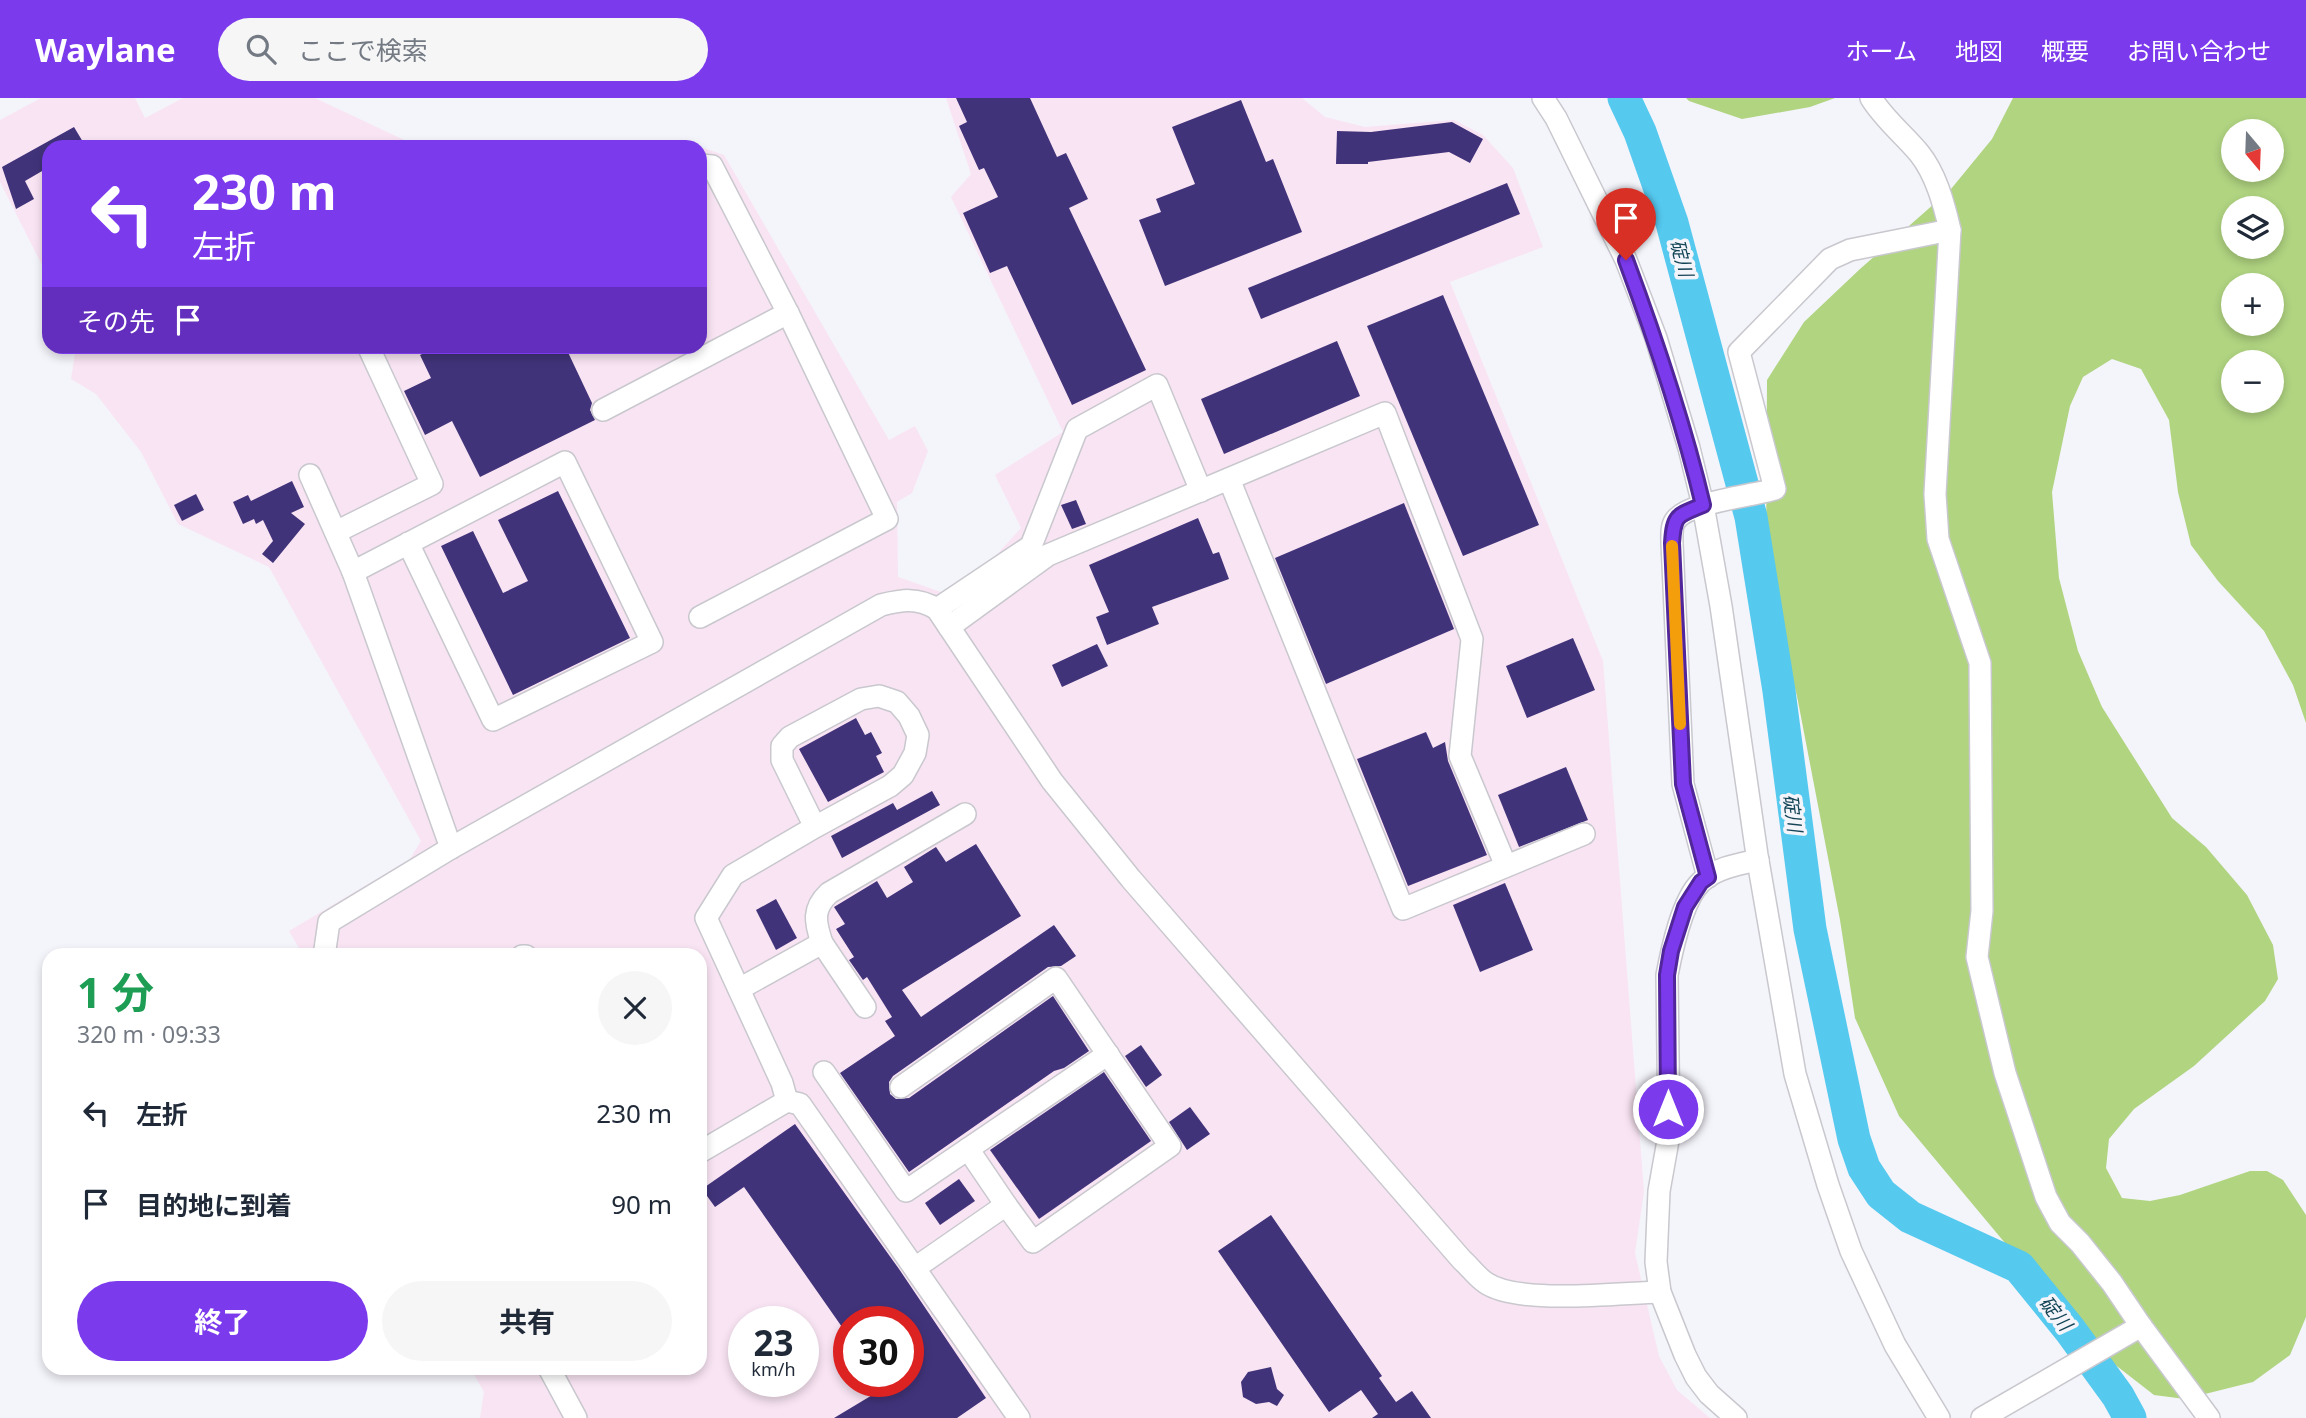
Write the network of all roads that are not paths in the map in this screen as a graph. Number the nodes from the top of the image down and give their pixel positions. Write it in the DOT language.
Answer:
graph roads {
  1 [pos="1543,98"];
  2 [pos="1871,98"];
  3 [pos="707,166"];
  4 [pos="1950,230"];
  5 [pos="788,313"];
  6 [pos="372,354"];
  7 [pos="603,410"];
  8 [pos="310,475"];
  9 [pos="1230,479"];
  10 [pos="1201,491"];
  11 [pos="1703,505"];
  12 [pos="336,532"];
  13 [pos="408,544"];
  14 [pos="354,572"];
  15 [pos="937,609"];
  16 [pos="700,617"];
  17 [pos="949,627"];
  18 [pos="965,814"];
  19 [pos="815,827"];
  20 [pos="1584,834"];
  21 [pos="451,848"];
  22 [pos="1758,860"];
  23 [pos="1506,866"];
  24 [pos="1708,877"];
  25 [pos="822,943"];
  26 [pos="325,948"];
  27 [pos="739,989"];
  28 [pos="864,1007"];
  29 [pos="1108,1054"];
  30 [pos="824,1072"];
  31 [pos="901,1087"];
  32 [pos="787,1101"];
  33 [pos="707,1148"];
  34 [pos="968,1149"];
  35 [pos="1006,1205"];
  36 [pos="915,1268"];
  37 [pos="1660,1292"];
  38 [pos="2141,1326"];
  39 [pos="553,1375"];
  40 [pos="576,1418"];
  41 [pos="1019,1418"];
  42 [pos="1736,1418"];
  43 [pos="1939,1418"];
  44 [pos="1982,1418"];
  45 [pos="2209,1418"];
  1 -- 11 [label="street"];
  2 -- 4 [label="street"];
  3 -- 5 [label="street"];
  4 -- 11 [label="street"];
  4 -- 38 [label="street"];
  5 -- 7 [label="street"];
  5 -- 16 [label="street"];
  6 -- 12 [label="street"];
  8 -- 12 [label="street"];
  9 -- 10 [label="street"];
  9 -- 23 [label="street"];
  9 -- 23 [label="street"];
  10 -- 15 [label="street"];
  10 -- 17 [label="street"];
  11 -- 22 [label="street"];
  11 -- 24 [label="street"];
  12 -- 14 [label="street"];
  13 -- 13 [label="street"];
  13 -- 14 [label="street"];
  14 -- 21 [label="street"];
  15 -- 17 [label="street"];
  15 -- 21 [label="street"];
  17 -- 37 [label="street"];
  18 -- 25 [label="street"];
  19 -- 19 [label="street"];
  19 -- 27 [label="street"];
  20 -- 23 [label="street"];
  21 -- 26 [label="street"];
  22 -- 24 [label="street"];
  22 -- 43 [label="street"];
  24 -- 37 [label="street"];
  25 -- 27 [label="street"];
  25 -- 28 [label="street"];
  27 -- 32 [label="street"];
  29 -- 31 [label="street"];
  29 -- 34 [label="street"];
  29 -- 35 [label="street"];
  30 -- 34 [label="street"];
  32 -- 33 [label="street"];
  32 -- 36 [label="street"];
  34 -- 35 [label="street"];
  35 -- 36 [label="street"];
  36 -- 41 [label="street"];
  37 -- 42 [label="street"];
  38 -- 44 [label="street"];
  38 -- 45 [label="street"];
  39 -- 40 [label="street"];
}
